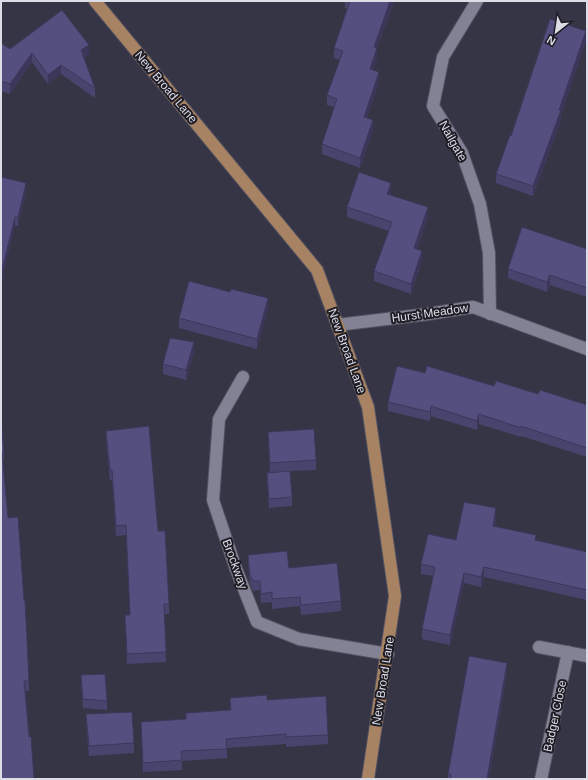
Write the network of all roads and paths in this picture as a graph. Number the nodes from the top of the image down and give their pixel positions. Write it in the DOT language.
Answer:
graph roads {
  1 [pos="95,1"];
  2 [pos="477,1"];
  3 [pos="490,314"];
  4 [pos="337,325"];
  5 [pos="587,349"];
  6 [pos="243,377"];
  7 [pos="539,647"];
  8 [pos="568,652"];
  9 [pos="388,654"];
  10 [pos="587,656"];
  11 [pos="368,779"];
  12 [pos="542,779"];
  1 -- 4 [label="main road, New Broad Lane"];
  2 -- 3 [label="street, Nailgate"];
  3 -- 4 [label="street, Hurst Meadow"];
  3 -- 5 [label="street, Hurst Meadow"];
  4 -- 9 [label="main road, New Broad Lane"];
  6 -- 9 [label="street, Brockway"];
  7 -- 8 [label="street"];
  8 -- 10 [label="street"];
  8 -- 12 [label="street, Badger Close"];
  9 -- 11 [label="main road, New Broad Lane"];
}
